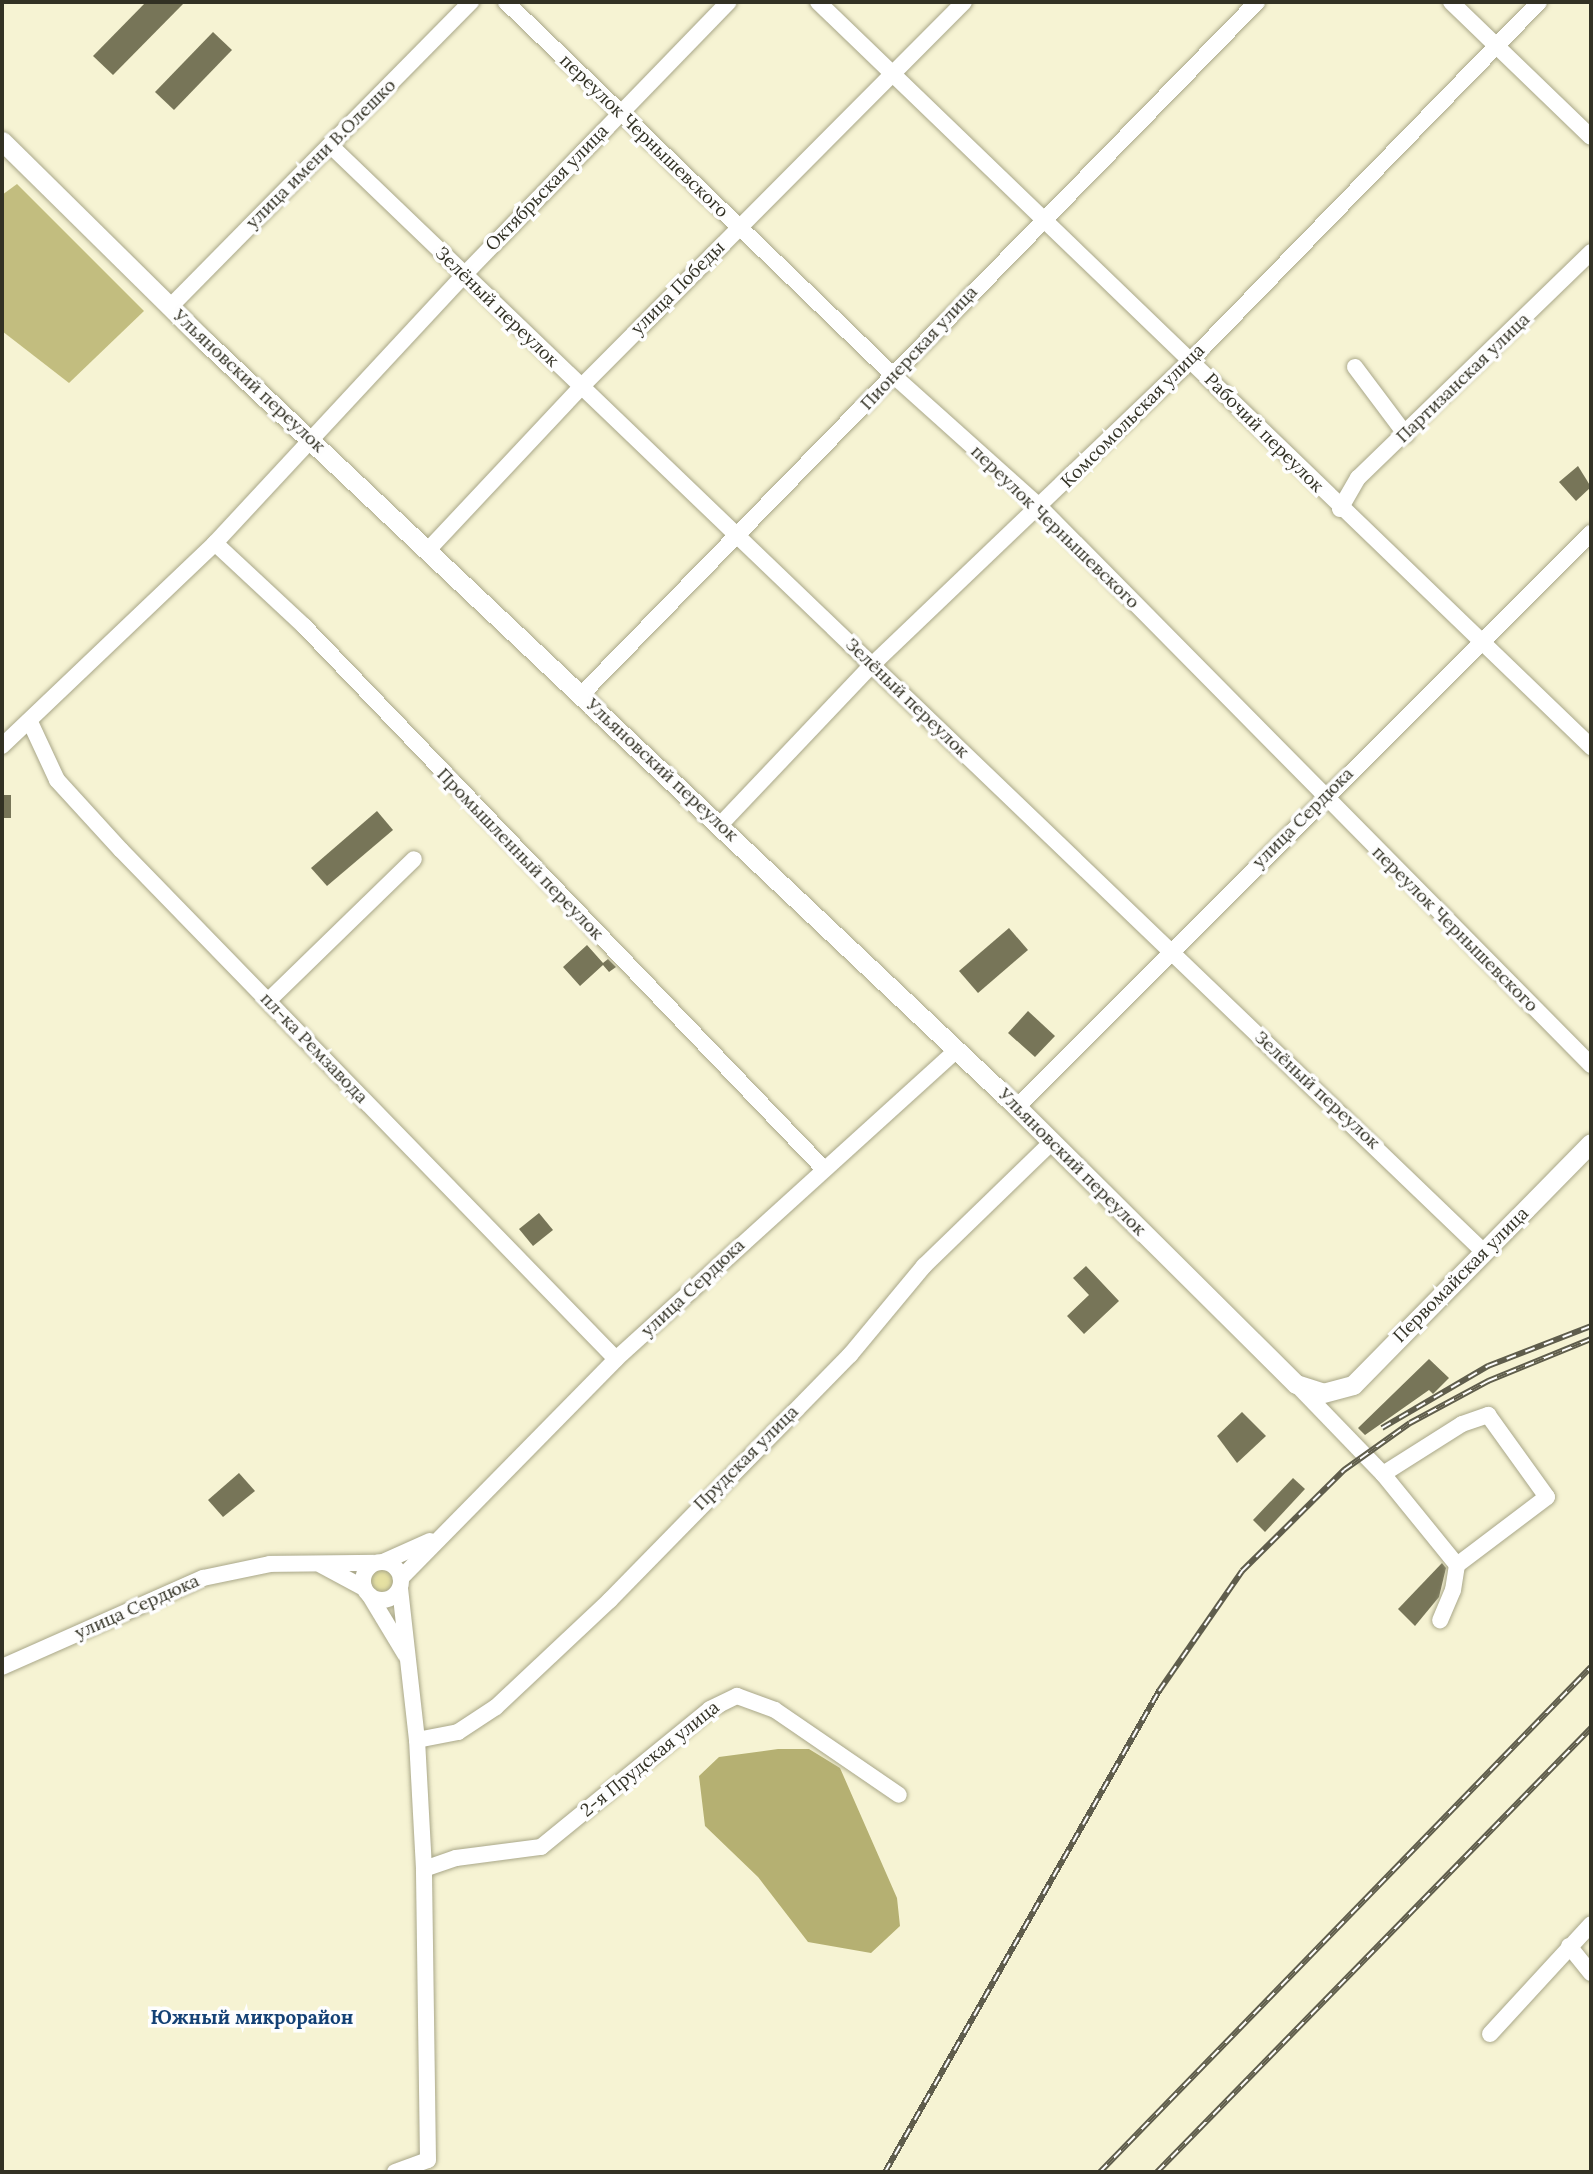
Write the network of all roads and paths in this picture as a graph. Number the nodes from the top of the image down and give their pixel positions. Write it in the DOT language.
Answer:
graph roads {
  1 [pos="471,2"];
  2 [pos="506,2"];
  3 [pos="729,2"];
  4 [pos="818,2"];
  5 [pos="964,2"];
  6 [pos="1257,2"];
  7 [pos="1451,2"];
  8 [pos="1539,2"];
  9 [pos="1496,45"];
  10 [pos="895,70"];
  11 [pos="620,113"];
  12 [pos="1591,137"];
  13 [pos="2,141"];
  14 [pos="330,145"];
  15 [pos="1043,216"];
  16 [pos="738,227"];
  17 [pos="1591,252"];
  18 [pos="464,275"];
  19 [pos="170,307"];
  20 [pos="1191,360"];
  21 [pos="1355,367"];
  22 [pos="894,376"];
  23 [pos="581,387"];
  24 [pos="1406,435"];
  25 [pos="311,440"];
  26 [pos="1041,508"];
  27 [pos="1340,509"];
  28 [pos="1591,533"];
  29 [pos="739,537"];
  30 [pos="215,543"];
  31 [pos="428,550"];
  32 [pos="1479,644"];
  33 [pos="872,664"];
  34 [pos="581,695"];
  35 [pos="31,724"];
  36 [pos="2,746"];
  37 [pos="1591,747"];
  38 [pos="1324,797"];
  39 [pos="721,824"];
  40 [pos="414,859"];
  41 [pos="1170,951"];
  42 [pos="269,1000"];
  43 [pos="957,1050"];
  44 [pos="1591,1065"];
  45 [pos="1017,1107"];
  46 [pos="1052,1142"];
  47 [pos="1591,1143"];
  48 [pos="823,1168"];
  49 [pos="1485,1252"];
  50 [pos="616,1359"];
  51 [pos="1296,1384"];
  52 [pos="1324,1393"];
  53 [pos="1382,1474"];
  54 [pos="439,1537"];
  55 [pos="379,1562"];
  56 [pos="319,1563"];
  57 [pos="1457,1565"];
  58 [pos="400,1583"];
  59 [pos="367,1592"];
  60 [pos="1440,1620"];
  61 [pos="409,1661"];
  62 [pos="2,1667"];
  63 [pos="417,1740"];
  64 [pos="899,1795"];
  65 [pos="424,1869"];
  66 [pos="1591,1924"];
  67 [pos="1569,1946"];
  68 [pos="1591,1973"];
  69 [pos="1490,2034"];
  70 [pos="395,2172"];
  1 -- 14 [label="street, улица имени В.Олешко"];
  2 -- 11 [label="street, переулок Чернышевского"];
  3 -- 11 [label="street, Октябрьская улица"];
  4 -- 10 [label="street, Рабочий переулок"];
  5 -- 10 [label="street, улица Победы"];
  6 -- 15 [label="street, Пионерская улица"];
  7 -- 9 [label="street"];
  8 -- 9 [label="street, Комсомольская улица"];
  9 -- 12 [label="street"];
  9 -- 20 [label="street, Комсомольская улица"];
  10 -- 15 [label="street, Рабочий переулок"];
  10 -- 16 [label="street, улица Победы"];
  11 -- 16 [label="street, переулок Чернышевского"];
  11 -- 18 [label="street, Октябрьская улица"];
  13 -- 19 [label="main road, Ульяновский переулок"];
  14 -- 18 [label="street, Зелёный переулок"];
  14 -- 19 [label="street, улица имени В.Олешко"];
  15 -- 20 [label="street, Рабочий переулок"];
  15 -- 22 [label="street, Пионерская улица"];
  16 -- 22 [label="street, переулок Чернышевского"];
  16 -- 23 [label="street, улица Победы"];
  17 -- 24 [label="street, Партизанская улица"];
  18 -- 23 [label="street, Зелёный переулок"];
  18 -- 25 [label="street, Октябрьская улица"];
  19 -- 25 [label="main road, Ульяновский переулок"];
  20 -- 26 [label="street, Комсомольская улица"];
  20 -- 27 [label="street, Рабочий переулок"];
  21 -- 24 [label="street"];
  22 -- 26 [label="street, переулок Чернышевского"];
  22 -- 29 [label="street, Пионерская улица"];
  23 -- 29 [label="street, Зелёный переулок"];
  23 -- 31 [label="street, улица Победы"];
  24 -- 27 [label="street, Партизанская улица"];
  25 -- 30 [label="street, Октябрьская улица"];
  25 -- 31 [label="main road, Ульяновский переулок"];
  26 -- 33 [label="street, Комсомольская улица"];
  26 -- 38 [label="street, переулок Чернышевского"];
  27 -- 32 [label="street, Рабочий переулок"];
  28 -- 32 [label="street, улица Сердюка"];
  29 -- 33 [label="street, Зелёный переулок"];
  29 -- 34 [label="street, Пионерская улица"];
  30 -- 35 [label="street, Октябрьская улица"];
  30 -- 48 [label="street, Промышленный переулок"];
  31 -- 34 [label="main road, Ульяновский переулок"];
  32 -- 37 [label="street, Рабочий переулок"];
  32 -- 38 [label="street, улица Сердюка"];
  33 -- 39 [label="street, Комсомольская улица"];
  33 -- 41 [label="street, Зелёный переулок"];
  34 -- 39 [label="main road, Ульяновский переулок"];
  35 -- 36 [label="street, Октябрьская улица"];
  35 -- 42 [label="street, пл-ка Ремзавода"];
  38 -- 41 [label="street, улица Сердюка"];
  38 -- 44 [label="street, переулок Чернышевского"];
  39 -- 43 [label="main road, Ульяновский переулок"];
  40 -- 42 [label="street"];
  41 -- 45 [label="street, улица Сердюка"];
  41 -- 49 [label="street, Зелёный переулок"];
  42 -- 50 [label="street, пл-ка Ремзавода"];
  43 -- 45 [label="main road, Ульяновский переулок"];
  43 -- 48 [label="street, улица Сердюка"];
  45 -- 46 [label="main road, Ульяновский переулок"];
  46 -- 51 [label="main road, Ульяновский переулок"];
  46 -- 63 [label="street, Прудская улица"];
  47 -- 49 [label="main road, Первомайская улица"];
  48 -- 50 [label="street, улица Сердюка"];
  49 -- 52 [label="main road, Первомайская улица"];
  50 -- 54 [label="street, улица Сердюка"];
  51 -- 52 [label="main road, Ульяновский переулок"];
  51 -- 53 [label="street"];
  53 -- 57 [label="street"];
  53 -- 57 [label="street"];
  54 -- 55 [label="street"];
  54 -- 58 [label="street, улица Сердюка"];
  55 -- 56 [label="street, улица Сердюка"];
  55 -- 58 [label="street"];
  55 -- 59 [label="street"];
  56 -- 59 [label="street"];
  56 -- 62 [label="street, улица Сердюка"];
  57 -- 60 [label="street"];
  58 -- 59 [label="street"];
  58 -- 61 [label="street"];
  59 -- 61 [label="street"];
  61 -- 63 [label="street"];
  63 -- 65 [label="street"];
  64 -- 65 [label="street, 2-я Прудская улица"];
  65 -- 70 [label="street"];
  66 -- 67 [label="street"];
  67 -- 68 [label="street"];
  67 -- 69 [label="street"];
}
